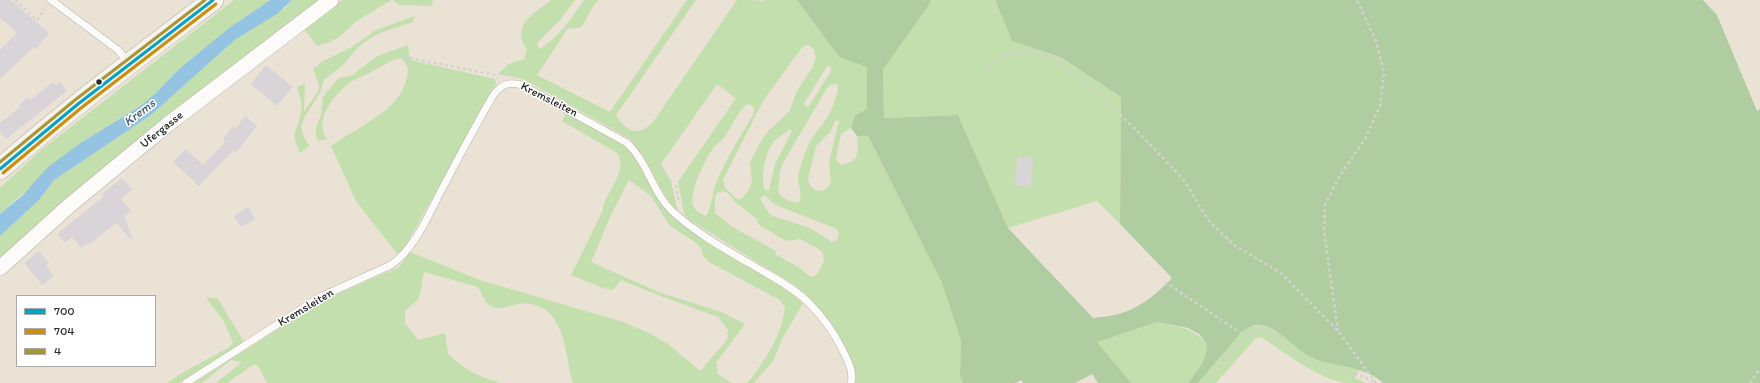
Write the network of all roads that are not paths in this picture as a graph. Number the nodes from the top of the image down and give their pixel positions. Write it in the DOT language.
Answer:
graph roads {
  1 [pos="51,0"];
  2 [pos="214,0"];
  3 [pos="331,0"];
  4 [pos="130,64"];
  5 [pos="0,169"];
  6 [pos="0,268"];
  7 [pos="186,383"];
  8 [pos="851,383"];
  1 -- 4 [label="lane"];
  2 -- 4 [label="main road"];
  3 -- 6 [label="street, Ufergasse"];
  4 -- 5 [label="main road"];
  7 -- 8 [label="lane, Kremsleiten"];
}
